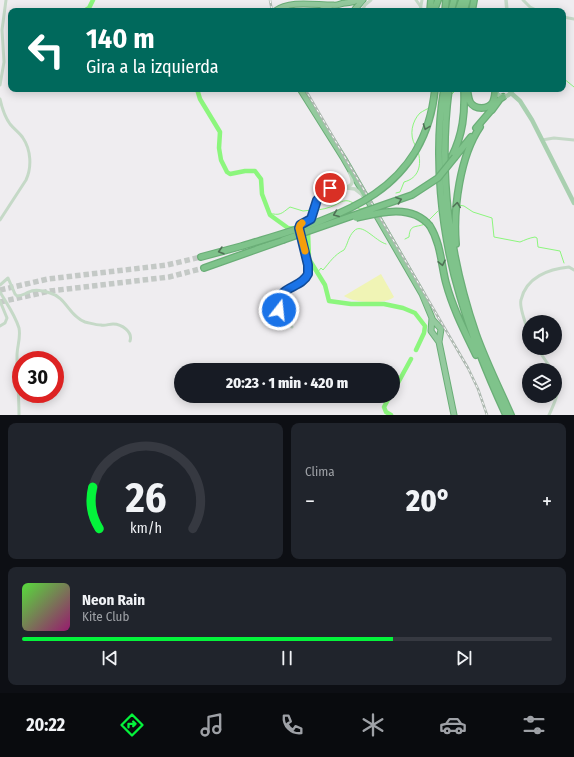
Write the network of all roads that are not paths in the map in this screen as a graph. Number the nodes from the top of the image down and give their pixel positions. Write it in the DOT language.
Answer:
graph roads {
  1 [pos="6,0"];
  2 [pos="357,0"];
  3 [pos="363,0"];
  4 [pos="371,0"];
  5 [pos="416,0"];
  6 [pos="422,0"];
  7 [pos="523,0"];
  8 [pos="307,3"];
  9 [pos="349,3"];
  10 [pos="341,5"];
  11 [pos="421,7"];
  12 [pos="280,8"];
  13 [pos="324,8"];
  14 [pos="339,8"];
  15 [pos="353,8"];
  16 [pos="357,8"];
  17 [pos="364,8"];
  18 [pos="532,8"];
  19 [pos="0,85"];
  20 [pos="302,92"];
  21 [pos="434,92"];
  22 [pos="441,92"];
  23 [pos="444,92"];
  24 [pos="449,92"];
  25 [pos="465,92"];
  26 [pos="466,92"];
  27 [pos="495,92"];
  28 [pos="496,92"];
  29 [pos="510,92"];
  30 [pos="513,92"];
  31 [pos="503,97"];
  32 [pos="0,99"];
  33 [pos="494,107"];
  34 [pos="485,119"];
  35 [pos="480,127"];
  36 [pos="542,140"];
  37 [pos="574,140"];
  38 [pos="454,157"];
  39 [pos="344,160"];
  40 [pos="342,187"];
  41 [pos="442,195"];
  42 [pos="366,199"];
  43 [pos="574,203"];
  44 [pos="0,220"];
  45 [pos="330,223"];
  46 [pos="201,257"];
  47 [pos="204,268"];
  48 [pos="574,270"];
  49 [pos="459,272"];
  50 [pos="0,285"];
  51 [pos="0,292"];
  52 [pos="0,301"];
  53 [pos="524,315"];
  54 [pos="435,325"];
  55 [pos="0,326"];
  56 [pos="292,327"];
  57 [pos="439,332"];
  58 [pos="433,334"];
  59 [pos="130,341"];
  60 [pos="439,342"];
  61 [pos="495,392"];
  62 [pos="555,403"];
  63 [pos="19,415"];
  64 [pos="454,415"];
  65 [pos="506,415"];
  66 [pos="511,415"];
  67 [pos="549,415"];
  1 -- 19 [label="street"];
  2 -- 9 [label="highway"];
  3 -- 16 [label="highway"];
  4 -- 17 [label="street"];
  5 -- 11 [label="street"];
  6 -- 11 [label="street"];
  7 -- 18 [label="street"];
  8 -- 10 [label="highway"];
  8 -- 12 [label="highway"];
  8 -- 13 [label="highway"];
  9 -- 10 [label="highway"];
  9 -- 15 [label="highway"];
  10 -- 14 [label="highway"];
  20 -- 39 [label="highway"];
  21 -- 46 [label="highway, one-way, bridge"];
  22 -- 41 [label="highway"];
  23 -- 41 [label="highway"];
  24 -- 49 [label="highway"];
  25 -- 38 [label="highway"];
  26 -- 27 [label="highway"];
  28 -- 31 [label="main road"];
  29 -- 31 [label="main road"];
  30 -- 36 [label="main road"];
  31 -- 33 [label="highway"];
  32 -- 44 [label="street"];
  33 -- 34 [label="highway"];
  33 -- 38 [label="highway"];
  49 -- 35 [label="highway, one-way"];
  36 -- 37 [label="street"];
  36 -- 43 [label="main road"];
  45 -- 38 [label="highway, one-way, bridge"];
  39 -- 40 [label="street"];
  39 -- 42 [label="highway"];
  40 -- 42 [label="street"];
  40 -- 56 [label="street, bridge"];
  41 -- 61 [label="highway"];
  42 -- 54 [label="highway"];
  45 -- 47 [label="highway, bridge"];
  45 -- 61 [label="highway, one-way, bridge"];
  48 -- 53 [label="street"];
  49 -- 66 [label="highway"];
  50 -- 59 [label="street"];
  51 -- 63 [label="street"];
  52 -- 55 [label="street"];
  54 -- 57 [label="highway"];
  54 -- 58 [label="highway"];
  57 -- 58 [label="highway"];
  57 -- 60 [label="highway"];
  58 -- 60 [label="highway"];
  60 -- 64 [label="highway"];
  61 -- 65 [label="highway"];
  62 -- 67 [label="street"];
}
